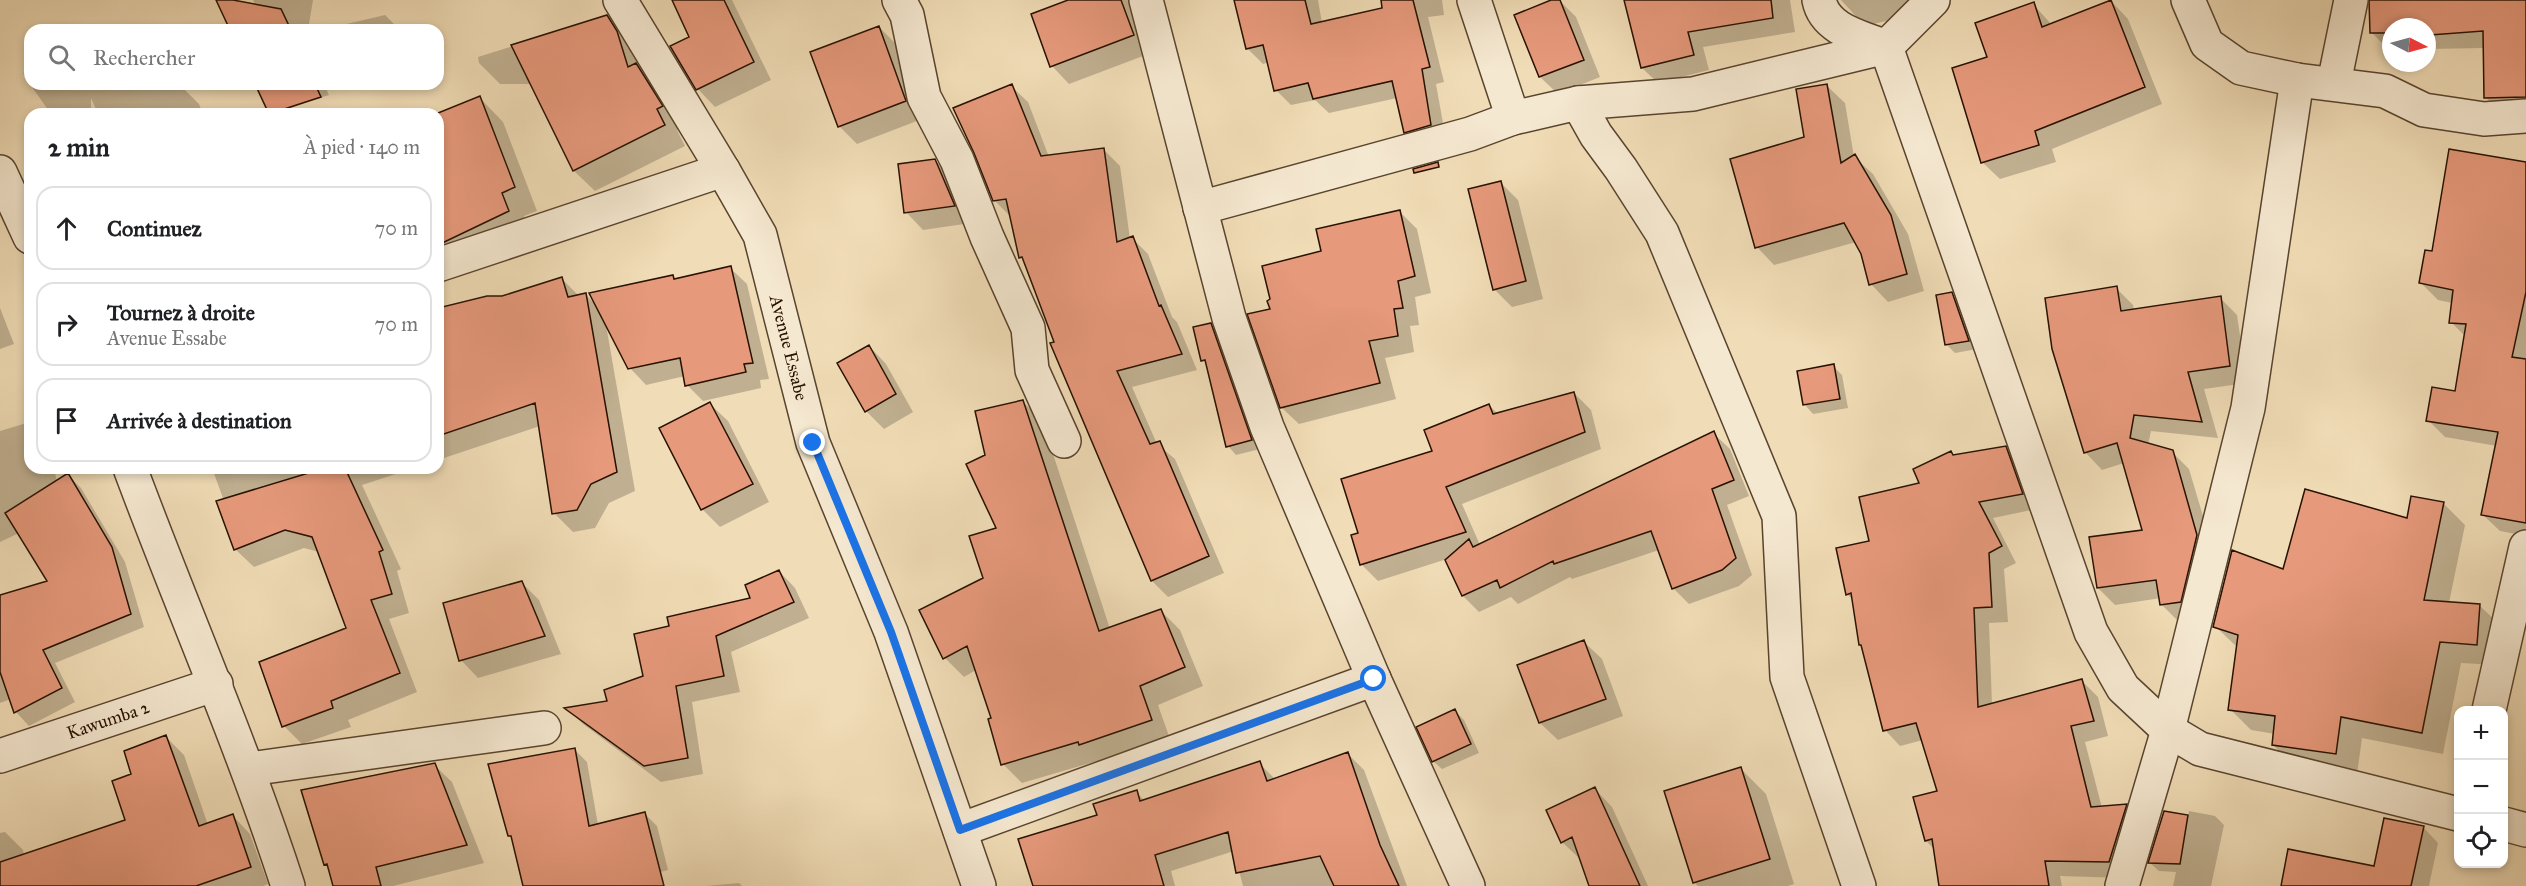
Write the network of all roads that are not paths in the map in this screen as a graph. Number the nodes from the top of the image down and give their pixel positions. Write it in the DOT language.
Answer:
graph roads {
  1 [pos="620,0"];
  2 [pos="899,0"];
  3 [pos="1146,0"];
  4 [pos="1474,0"];
  5 [pos="1819,0"];
  6 [pos="1932,0"];
  7 [pos="2188,0"];
  8 [pos="2351,0"];
  9 [pos="1886,46"];
  10 [pos="2297,80"];
  11 [pos="2334,83"];
  12 [pos="1578,103"];
  13 [pos="2526,116"];
  14 [pos="1513,118"];
  15 [pos="723,170"];
  16 [pos="0,172"];
  17 [pos="1200,208"];
  18 [pos="24,224"];
  19 [pos="444,263"];
  20 [pos="1064,441"];
  21 [pos="132,474"];
  22 [pos="2526,547"];
  23 [pos="1374,679"];
  24 [pos="216,684"];
  25 [pos="2491,706"];
  26 [pos="544,728"];
  27 [pos="2168,730"];
  28 [pos="0,756"];
  29 [pos="249,769"];
  30 [pos="2454,813"];
  31 [pos="2508,825"];
  32 [pos="960,830"];
  33 [pos="2526,830"];
  34 [pos="288,886"];
  35 [pos="979,886"];
  36 [pos="1468,886"];
  37 [pos="1859,886"];
  38 [pos="2122,886"];
  1 -- 15 [label="street, Avenue Essabe"];
  2 -- 20 [label="street"];
  3 -- 17 [label="street"];
  4 -- 14 [label="street"];
  5 -- 9 [label="street"];
  6 -- 9 [label="street"];
  7 -- 10 [label="street"];
  8 -- 11 [label="street"];
  9 -- 12 [label="street"];
  9 -- 27 [label="street"];
  10 -- 11 [label="street"];
  10 -- 27 [label="street"];
  11 -- 13 [label="street"];
  12 -- 14 [label="street"];
  12 -- 37 [label="street"];
  14 -- 17 [label="street"];
  15 -- 19 [label="street"];
  15 -- 32 [label="street, Avenue Essabe"];
  16 -- 18 [label="street"];
  17 -- 23 [label="street"];
  21 -- 24 [label="street"];
  22 -- 25 [label="street"];
  23 -- 32 [label="street"];
  23 -- 36 [label="street"];
  24 -- 28 [label="street, Kawumba 2"];
  24 -- 29 [label="street"];
  26 -- 29 [label="street"];
  27 -- 30 [label="street"];
  27 -- 38 [label="street"];
  29 -- 34 [label="street"];
  31 -- 33 [label="street"];
  32 -- 35 [label="street, Avenue Essabe"];
}
